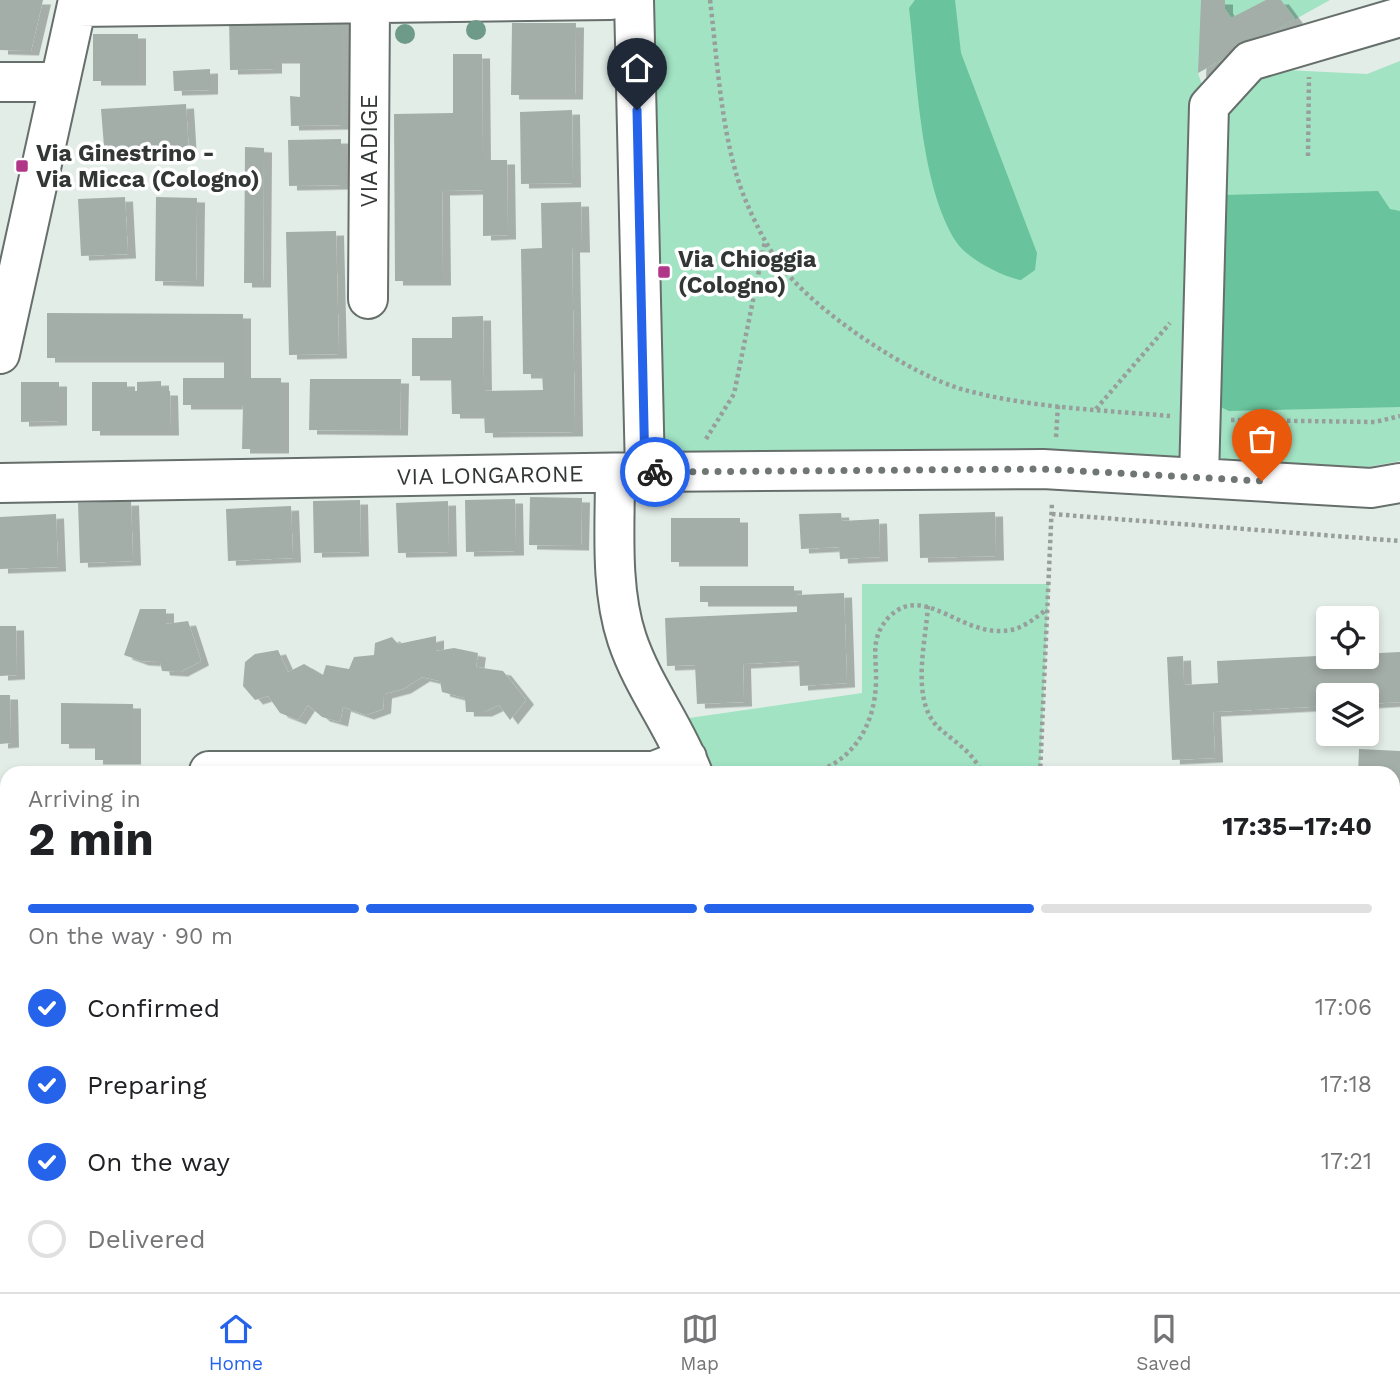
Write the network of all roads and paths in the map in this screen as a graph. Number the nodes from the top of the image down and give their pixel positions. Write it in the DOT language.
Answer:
graph roads {
  1 [pos="610,0"];
  2 [pos="634,0"];
  3 [pos="710,0"];
  4 [pos="370,3"];
  5 [pos="78,4"];
  6 [pos="1400,18"];
  7 [pos="1311,43"];
  8 [pos="0,82"];
  9 [pos="59,82"];
  10 [pos="1308,156"];
  11 [pos="766,240"];
  12 [pos="1204,283"];
  13 [pos="368,299"];
  14 [pos="0,354"];
  15 [pos="1096,410"];
  16 [pos="1400,416"];
  17 [pos="1201,419"];
  18 [pos="1054,470"];
  19 [pos="686,472"];
  20 [pos="630,473"];
  21 [pos="1199,478"];
  22 [pos="0,483"];
  23 [pos="1400,483"];
  24 [pos="1052,514"];
  25 [pos="1400,541"];
  26 [pos="928,606"];
  27 [pos="1047,609"];
  28 [pos="690,766"];
  29 [pos="831,766"];
  30 [pos="977,766"];
  31 [pos="1040,766"];
  1 -- 4 [label="street"];
  2 -- 20 [label="street"];
  3 -- 11 [label="path"];
  4 -- 5 [label="street"];
  4 -- 13 [label="street, VIA ADIGE"];
  5 -- 9 [label="street"];
  6 -- 7 [label="street"];
  7 -- 10 [label="path"];
  7 -- 12 [label="street"];
  8 -- 9 [label="street"];
  9 -- 14 [label="street"];
  11 -- 15 [label="path"];
  11 -- 19 [label="path"];
  12 -- 15 [label="path"];
  12 -- 17 [label="street"];
  15 -- 17 [label="path"];
  16 -- 17 [label="path"];
  17 -- 21 [label="street"];
  18 -- 19 [label="street, VIA LONGARONE"];
  18 -- 21 [label="street, VIA LONGARONE"];
  18 -- 24 [label="path"];
  19 -- 20 [label="street, VIA LONGARONE"];
  20 -- 22 [label="street, VIA LONGARONE"];
  20 -- 28 [label="street"];
  21 -- 23 [label="street, VIA LONGARONE"];
  24 -- 25 [label="path"];
  24 -- 27 [label="path"];
  26 -- 27 [label="path"];
  26 -- 29 [label="path"];
  26 -- 30 [label="path"];
  27 -- 31 [label="path"];
}
